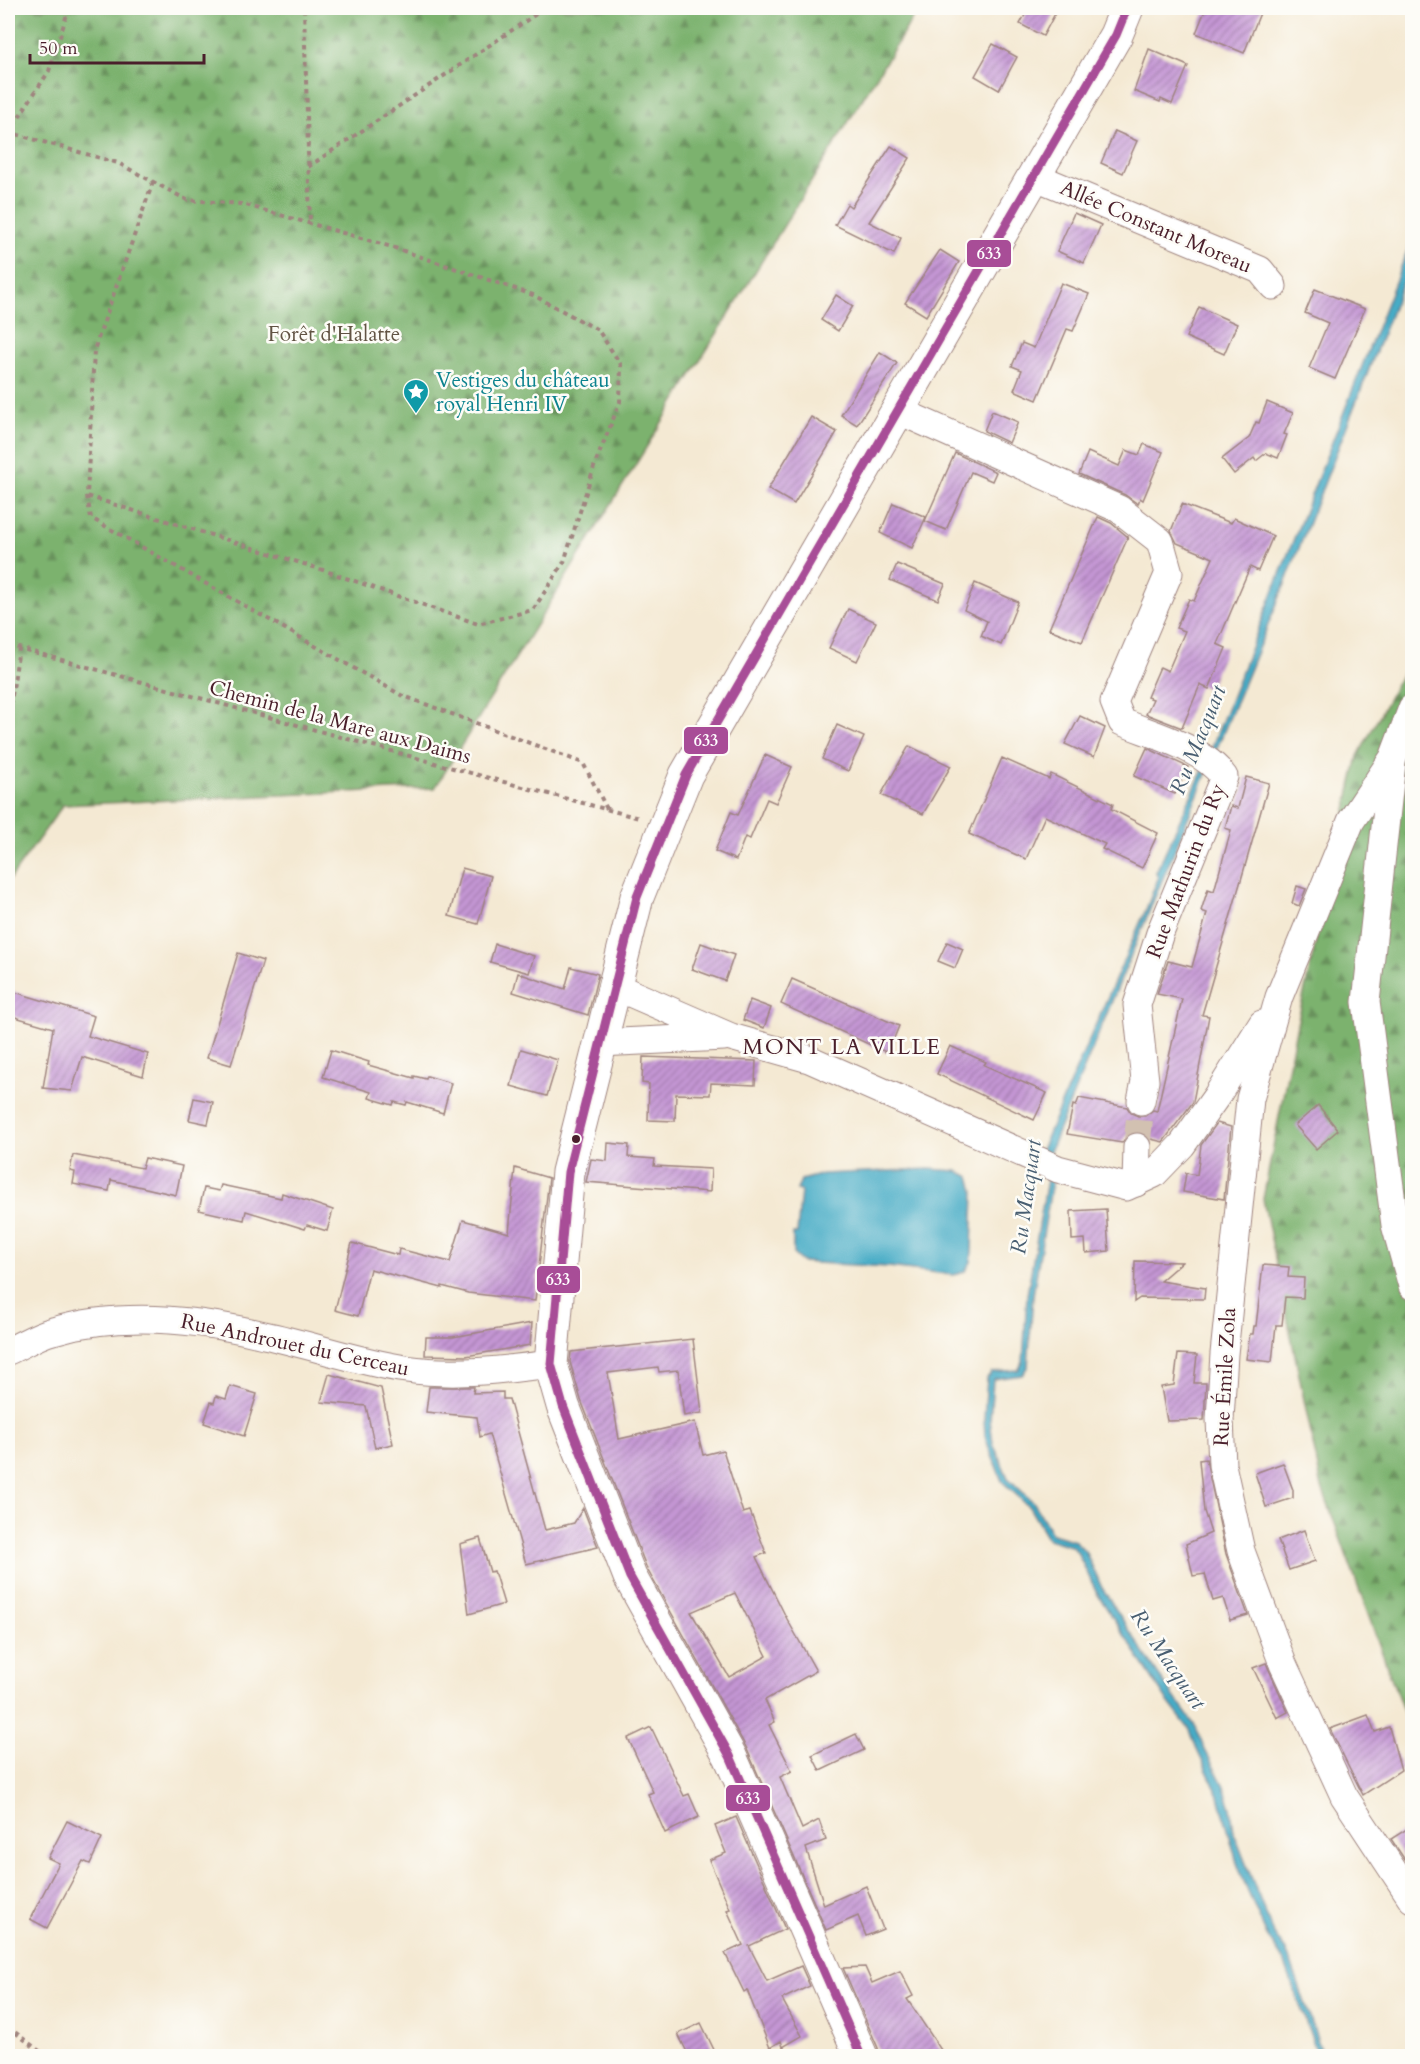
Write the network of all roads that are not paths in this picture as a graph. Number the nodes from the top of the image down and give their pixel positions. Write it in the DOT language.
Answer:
graph roads {
  1 [pos="1127,8"];
  2 [pos="1034,176"];
  3 [pos="1273,286"];
  4 [pos="897,410"];
  5 [pos="1413,708"];
  6 [pos="1393,758"];
  7 [pos="614,986"];
  8 [pos="1279,997"];
  9 [pos="731,1037"];
  10 [pos="600,1043"];
  11 [pos="1141,1101"];
  12 [pos="1137,1147"];
  13 [pos="1136,1183"];
  14 [pos="1413,1286"];
  15 [pos="8,1352"];
  16 [pos="551,1364"];
  17 [pos="1413,1899"];
  18 [pos="861,2056"];
  1 -- 2 [label="street"];
  2 -- 3 [label="street, Allée Constant Moreau"];
  2 -- 4 [label="street"];
  4 -- 7 [label="street"];
  4 -- 11 [label="street, Rue Mathurin du Ry"];
  5 -- 6 [label="street"];
  6 -- 8 [label="street"];
  6 -- 14 [label="street"];
  7 -- 9 [label="street"];
  7 -- 10 [label="street"];
  8 -- 13 [label="street"];
  8 -- 17 [label="street, Rue Émile Zola"];
  9 -- 10 [label="street"];
  9 -- 13 [label="street"];
  10 -- 16 [label="street"];
  12 -- 13 [label="street"];
  15 -- 16 [label="street, Rue Androuet du Cerceau"];
  16 -- 18 [label="street"];
}
